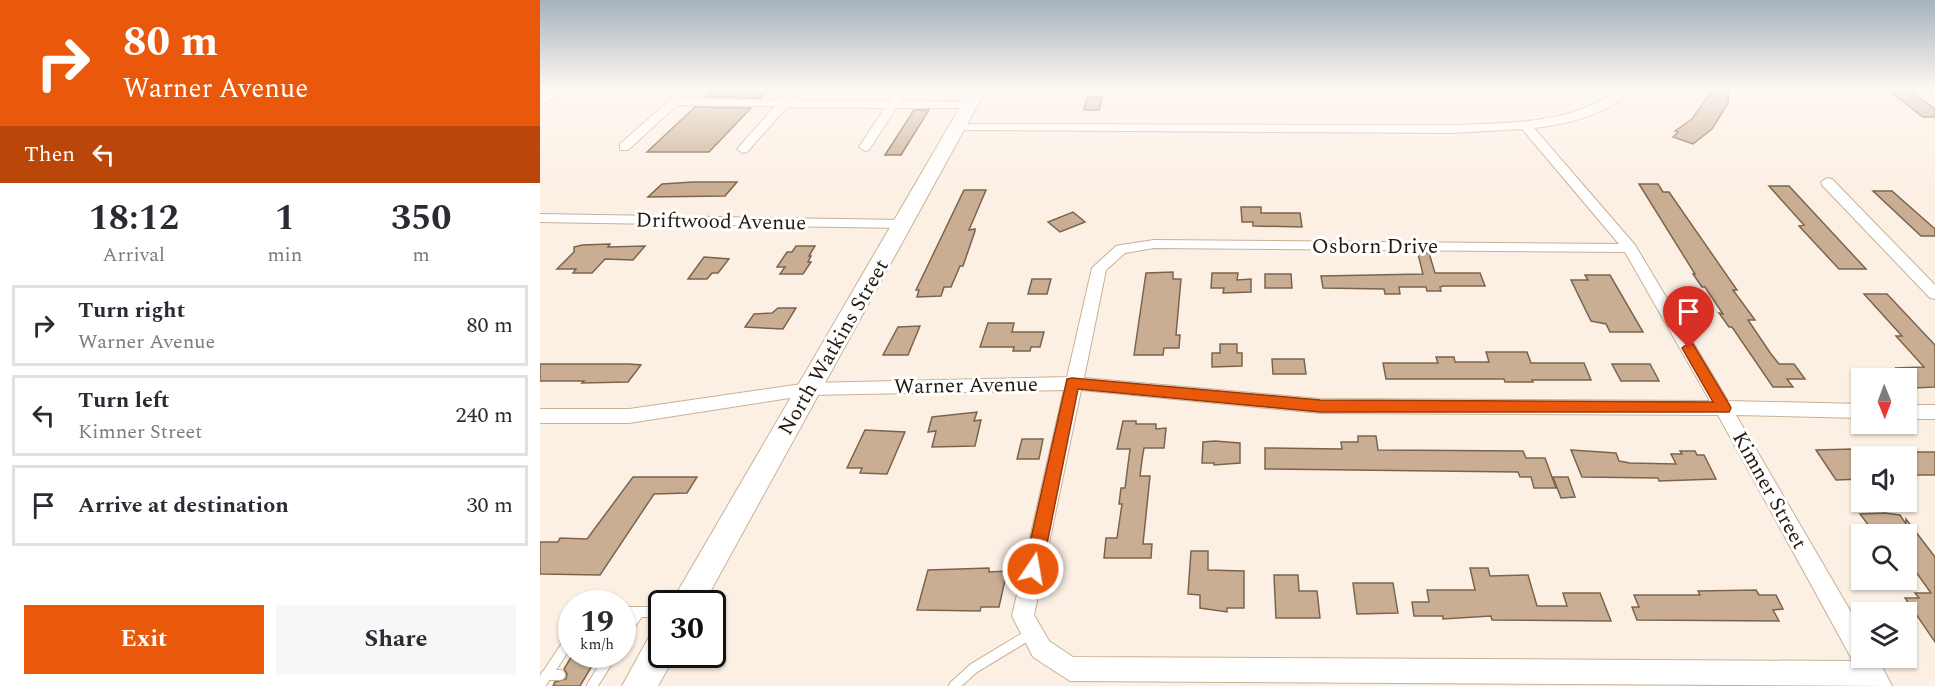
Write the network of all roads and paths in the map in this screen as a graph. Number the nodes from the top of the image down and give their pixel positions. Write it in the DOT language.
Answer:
graph roads {
  1 [pos="651,122"];
  2 [pos="767,122"];
  3 [pos="881,122"];
  4 [pos="960,122"];
  5 [pos="1299,122"];
  6 [pos="1547,122"];
  7 [pos="1526,126"];
  8 [pos="624,147"];
  9 [pos="865,147"];
  10 [pos="743,149"];
  11 [pos="1827,183"];
  12 [pos="540,218"];
  13 [pos="903,224"];
  14 [pos="1630,248"];
  15 [pos="1935,294"];
  16 [pos="1072,383"];
  17 [pos="809,389"];
  18 [pos="1723,408"];
  19 [pos="1851,411"];
  20 [pos="1917,412"];
  21 [pos="1935,412"];
  22 [pos="540,416"];
  23 [pos="694,590"];
  24 [pos="639,612"];
  25 [pos="648,612"];
  26 [pos="636,617"];
  27 [pos="1851,635"];
  28 [pos="1036,641"];
  29 [pos="558,659"];
  30 [pos="1851,667"];
  31 [pos="601,668"];
  32 [pos="650,668"];
  33 [pos="560,675"];
  34 [pos="543,680"];
  35 [pos="592,680"];
  36 [pos="639,686"];
  37 [pos="954,686"];
  1 -- 8 [label="street"];
  2 -- 10 [label="street"];
  3 -- 9 [label="street"];
  4 -- 13 [label="main road, North Watkins Street"];
  5 -- 7 [label="street"];
  6 -- 7 [label="street"];
  7 -- 14 [label="street, Kimner Street"];
  11 -- 15 [label="street"];
  12 -- 13 [label="street, Driftwood Avenue"];
  13 -- 17 [label="main road, North Watkins Street"];
  14 -- 16 [label="street, Osborn Drive"];
  14 -- 18 [label="street, Kimner Street"];
  16 -- 17 [label="street, Warner Avenue"];
  16 -- 18 [label="street, Warner Avenue"];
  16 -- 28 [label="street"];
  17 -- 22 [label="street, Warner Avenue"];
  17 -- 23 [label="main road, North Watkins Street"];
  18 -- 19 [label="street, Warner Avenue"];
  18 -- 27 [label="street, Kimner Street"];
  20 -- 21 [label="street"];
  24 -- 25 [label="lane"];
  24 -- 26 [label="lane"];
  28 -- 30 [label="street"];
  28 -- 37 [label="lane"];
  29 -- 34 [label="lane"];
  31 -- 35 [label="lane"];
  32 -- 36 [label="main road"];
  33 -- 34 [label="lane"];
}
